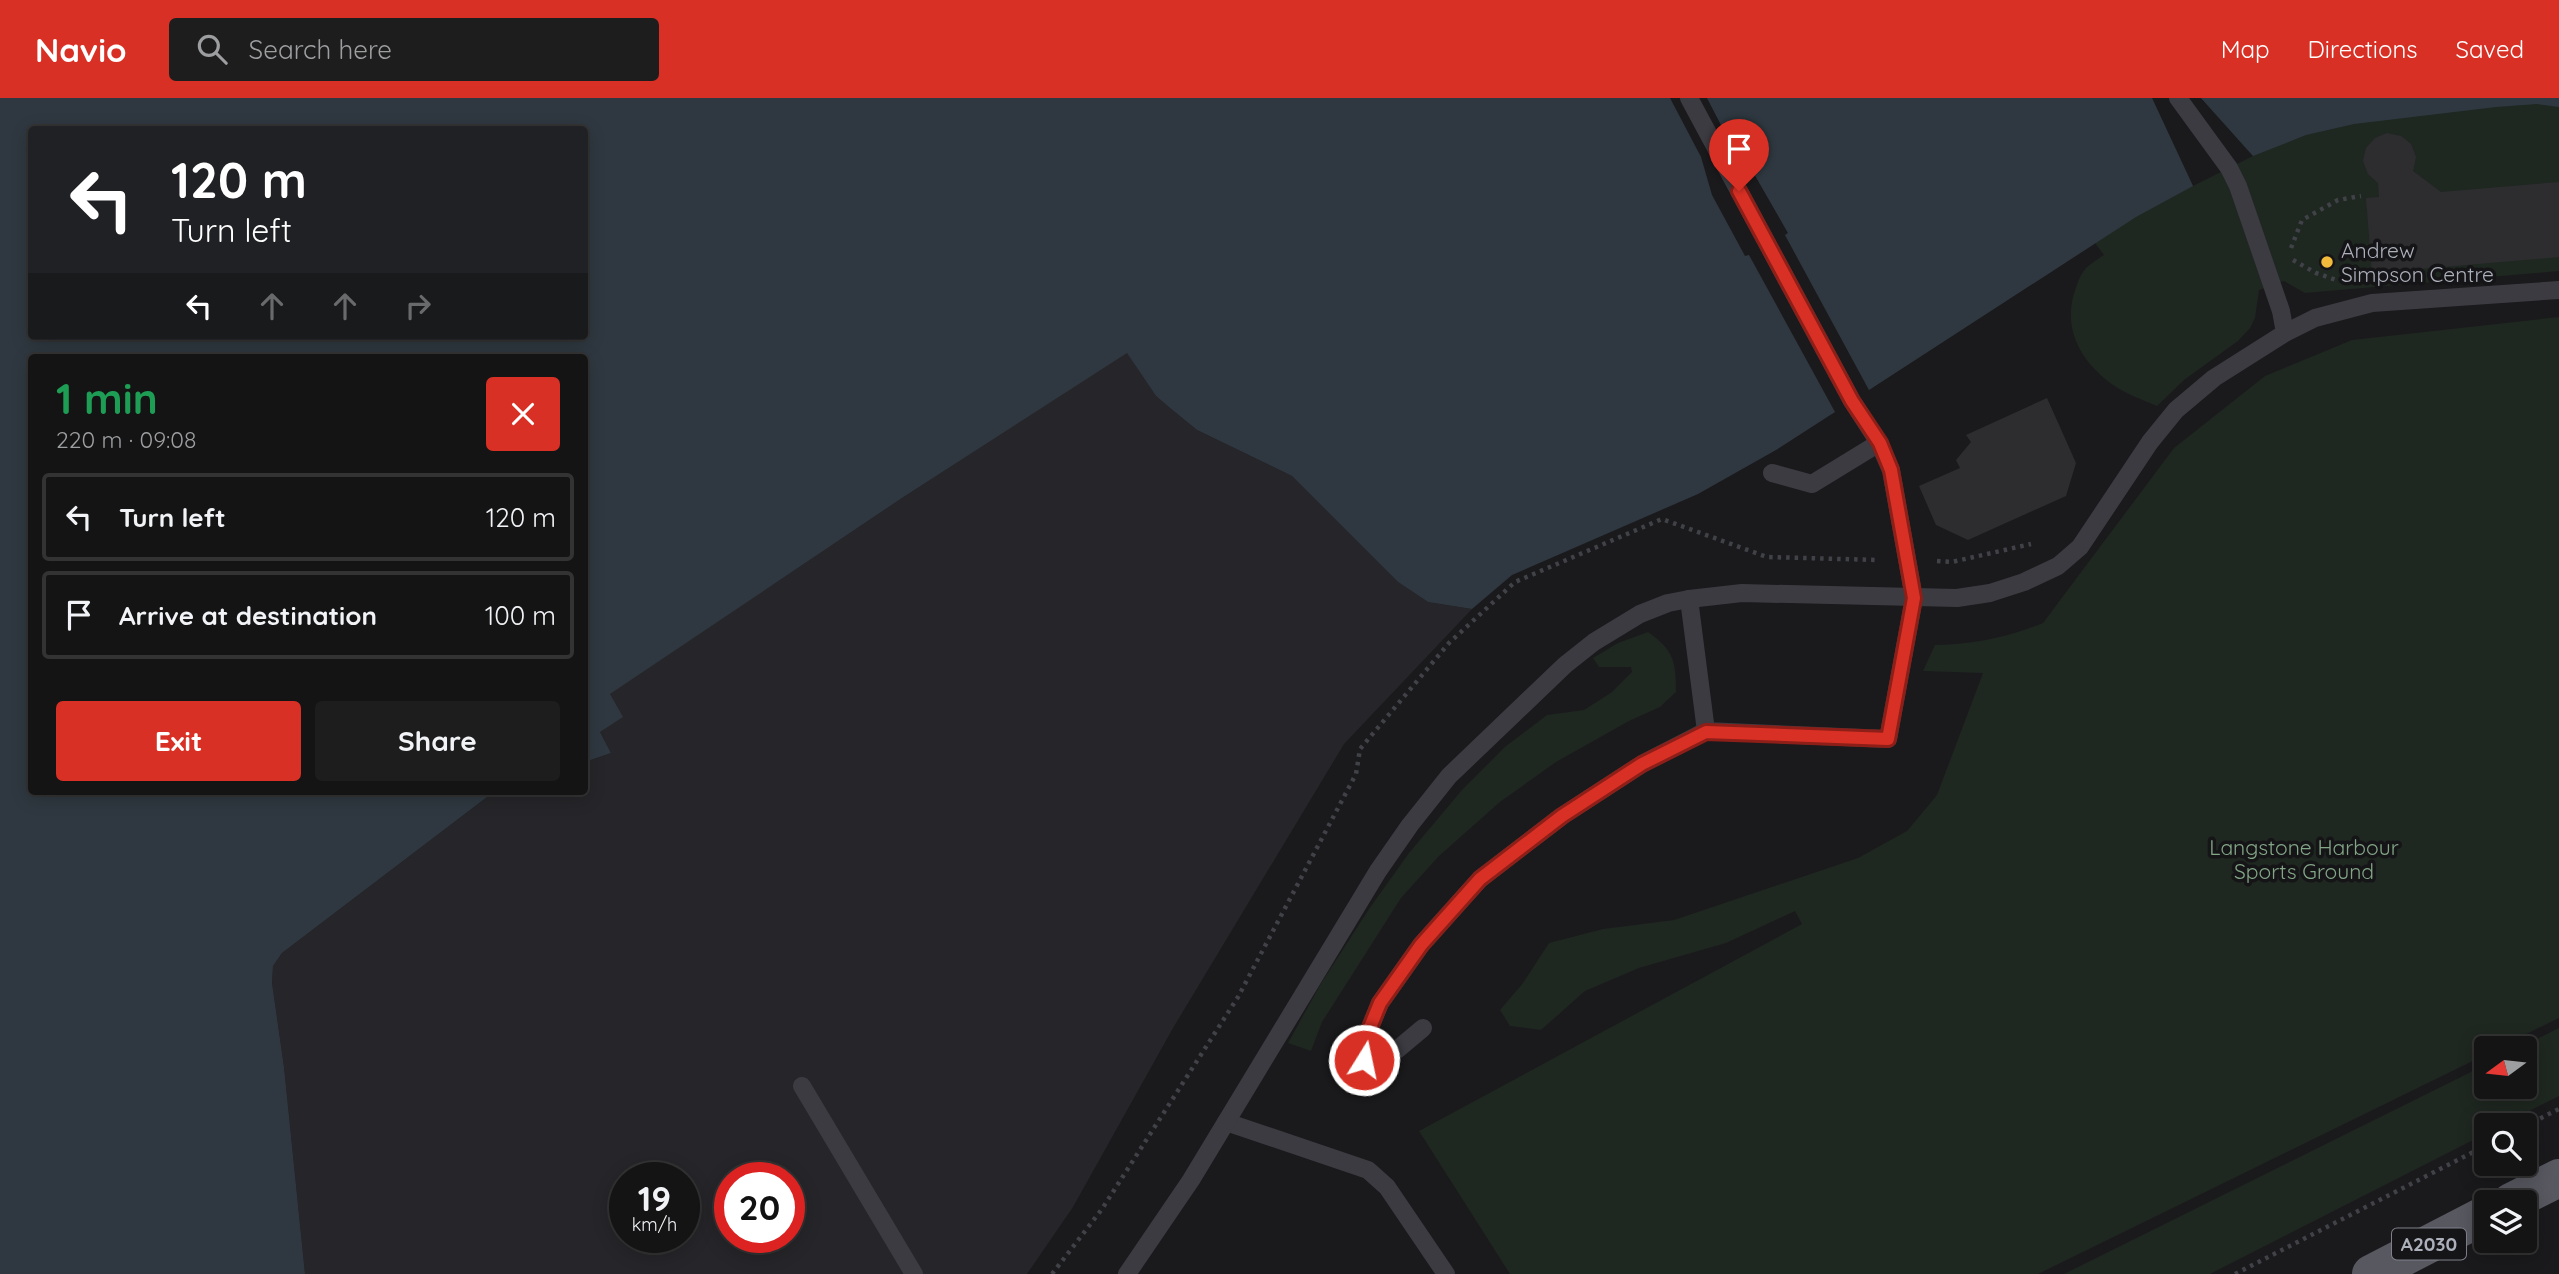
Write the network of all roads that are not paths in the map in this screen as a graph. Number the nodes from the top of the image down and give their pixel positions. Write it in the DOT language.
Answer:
graph roads {
  1 [pos="1689,98"];
  2 [pos="2178,98"];
  3 [pos="2559,290"];
  4 [pos="2286,333"];
  5 [pos="1880,443"];
  6 [pos="1772,473"];
  7 [pos="1689,598"];
  8 [pos="1914,598"];
  9 [pos="1706,732"];
  10 [pos="1423,1028"];
  11 [pos="802,1086"];
  12 [pos="1226,1122"];
  13 [pos="2559,1178"];
  14 [pos="2535,1190"];
  15 [pos="2474,1221"];
  16 [pos="914,1274"];
  17 [pos="1127,1274"];
  18 [pos="1446,1274"];
  19 [pos="2371,1274"];
  1 -- 5 [label="lane"];
  2 -- 4 [label="lane"];
  3 -- 4 [label="lane"];
  4 -- 8 [label="lane"];
  5 -- 6 [label="lane"];
  5 -- 8 [label="lane"];
  7 -- 8 [label="lane"];
  7 -- 9 [label="lane"];
  7 -- 12 [label="lane"];
  8 -- 9 [label="lane"];
  9 -- 10 [label="lane"];
  11 -- 16 [label="lane"];
  12 -- 17 [label="lane"];
  12 -- 18 [label="lane"];
  13 -- 14 [label="main road"];
  15 -- 19 [label="main road, A2030"];
}
